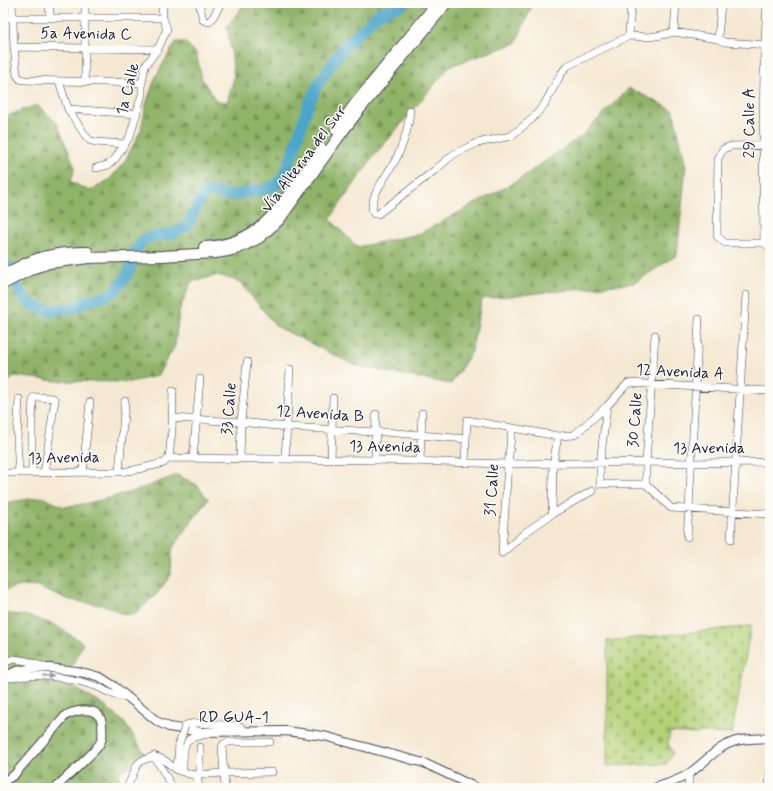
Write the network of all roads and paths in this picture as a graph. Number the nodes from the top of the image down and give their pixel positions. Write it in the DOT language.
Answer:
graph roads {
  1 [pos="12,3"];
  2 [pos="49,3"];
  3 [pos="85,3"];
  4 [pos="162,3"];
  5 [pos="199,3"];
  6 [pos="221,3"];
  7 [pos="437,3"];
  8 [pos="446,3"];
  9 [pos="631,3"];
  10 [pos="676,3"];
  11 [pos="721,3"];
  12 [pos="767,3"];
  13 [pos="50,17"];
  14 [pos="3,18"];
  15 [pos="13,18"];
  16 [pos="85,18"];
  17 [pos="163,18"];
  18 [pos="674,32"];
  19 [pos="629,36"];
  20 [pos="718,39"];
  21 [pos="767,45"];
  22 [pos="14,47"];
  23 [pos="85,48"];
  24 [pos="158,49"];
  25 [pos="59,81"];
  26 [pos="85,82"];
  27 [pos="142,83"];
  28 [pos="68,109"];
  29 [pos="410,110"];
  30 [pos="137,114"];
  31 [pos="125,144"];
  32 [pos="766,145"];
  33 [pos="325,151"];
  34 [pos="96,168"];
  35 [pos="767,245"];
  36 [pos="32,265"];
  37 [pos="3,275"];
  38 [pos="3,284"];
  39 [pos="746,295"];
  40 [pos="699,319"];
  41 [pos="655,335"];
  42 [pos="247,362"];
  43 [pos="290,369"];
  44 [pos="200,379"];
  45 [pos="651,384"];
  46 [pos="696,386"];
  47 [pos="740,389"];
  48 [pos="173,391"];
  49 [pos="770,391"];
  50 [pos="333,398"];
  51 [pos="19,399"];
  52 [pos="125,400"];
  53 [pos="90,402"];
  54 [pos="607,406"];
  55 [pos="422,412"];
  56 [pos="376,414"];
  57 [pos="172,418"];
  58 [pos="197,419"];
  59 [pos="241,422"];
  60 [pos="287,427"];
  61 [pos="512,428"];
  62 [pos="332,430"];
  63 [pos="376,432"];
  64 [pos="421,435"];
  65 [pos="558,436"];
  66 [pos="466,439"];
  67 [pos="169,458"];
  68 [pos="193,458"];
  69 [pos="240,459"];
  70 [pos="286,459"];
  71 [pos="331,460"];
  72 [pos="375,460"];
  73 [pos="420,461"];
  74 [pos="646,462"];
  75 [pos="736,462"];
  76 [pos="770,462"];
  77 [pos="465,463"];
  78 [pos="600,463"];
  79 [pos="691,463"];
  80 [pos="508,464"];
  81 [pos="553,464"];
  82 [pos="83,472"];
  83 [pos="120,472"];
  84 [pos="3,473"];
  85 [pos="19,473"];
  86 [pos="32,473"];
  87 [pos="44,473"];
  88 [pos="646,484"];
  89 [pos="592,491"];
  90 [pos="689,509"];
  91 [pos="733,512"];
  92 [pos="552,514"];
  93 [pos="770,514"];
  94 [pos="687,537"];
  95 [pos="731,539"];
  96 [pos="4,662"];
  97 [pos="50,668"];
  98 [pos="9,677"];
  99 [pos="127,697"];
  100 [pos="245,731"];
  101 [pos="216,732"];
  102 [pos="770,738"];
  103 [pos="270,742"];
  104 [pos="200,747"];
  105 [pos="154,756"];
  106 [pos="180,771"];
  107 [pos="272,772"];
  108 [pos="223,773"];
  109 [pos="688,774"];
  110 [pos="770,774"];
  111 [pos="198,775"];
  112 [pos="3,782"];
  113 [pos="56,788"];
  114 [pos="127,788"];
  115 [pos="173,788"];
  116 [pos="199,788"];
  117 [pos="225,788"];
  118 [pos="477,788"];
  119 [pos="655,788"];
  120 [pos="688,788"];
  121 [pos="769,788"];
  1 -- 15 [label="street"];
  2 -- 13 [label="street"];
  3 -- 16 [label="street"];
  4 -- 17 [label="street, 1a Calle"];
  5 -- 6 [label="street"];
  7 -- 33 [label="highway, Vía Alterna del Sur"];
  8 -- 33 [label="highway, Vía Alterna del Sur"];
  9 -- 19 [label="street"];
  10 -- 18 [label="street"];
  11 -- 20 [label="street"];
  12 -- 21 [label="street, 29 Calle A"];
  13 -- 15 [label="street"];
  13 -- 16 [label="street"];
  14 -- 15 [label="street"];
  15 -- 22 [label="street"];
  16 -- 17 [label="street"];
  16 -- 23 [label="street"];
  17 -- 24 [label="street, 1a Calle"];
  18 -- 19 [label="street"];
  18 -- 20 [label="street"];
  19 -- 29 [label="street"];
  20 -- 21 [label="street"];
  21 -- 32 [label="street, 29 Calle A"];
  22 -- 23 [label="street, 5a Avenida C"];
  22 -- 25 [label="street"];
  23 -- 24 [label="street, 5a Avenida C"];
  23 -- 26 [label="street"];
  24 -- 27 [label="street, 1a Calle"];
  25 -- 26 [label="street"];
  25 -- 28 [label="street"];
  26 -- 27 [label="street"];
  27 -- 30 [label="street, 1a Calle"];
  28 -- 30 [label="street"];
  28 -- 31 [label="street"];
  30 -- 31 [label="street, 1a Calle"];
  31 -- 34 [label="street, 1a Calle"];
  32 -- 35 [label="street, 29 Calle A"];
  32 -- 35 [label="street"];
  33 -- 36 [label="highway, Vía Alterna del Sur"];
  36 -- 37 [label="highway, Vía Alterna del Sur"];
  36 -- 38 [label="highway, Vía Alterna del Sur"];
  39 -- 47 [label="street"];
  40 -- 46 [label="street"];
  41 -- 45 [label="street, 30 Calle"];
  42 -- 59 [label="street, 33 Calle"];
  43 -- 60 [label="street"];
  44 -- 58 [label="street"];
  45 -- 46 [label="street, 12 Avenida A"];
  45 -- 54 [label="street, 12 Avenida A"];
  45 -- 74 [label="street, 30 Calle"];
  46 -- 47 [label="street, 12 Avenida A"];
  46 -- 79 [label="street"];
  47 -- 49 [label="street, 12 Avenida A"];
  47 -- 75 [label="street"];
  48 -- 57 [label="street"];
  50 -- 62 [label="street"];
  51 -- 85 [label="street"];
  52 -- 83 [label="street"];
  53 -- 82 [label="street"];
  54 -- 65 [label="street, 12 Avenida A"];
  54 -- 78 [label="street"];
  55 -- 64 [label="street"];
  56 -- 63 [label="street"];
  57 -- 58 [label="street, 12 Avenida B"];
  57 -- 67 [label="street"];
  58 -- 59 [label="street, 12 Avenida B"];
  58 -- 68 [label="street"];
  59 -- 60 [label="street, 12 Avenida B"];
  59 -- 69 [label="street, 33 Calle"];
  60 -- 62 [label="street, 12 Avenida B"];
  60 -- 70 [label="street"];
  61 -- 65 [label="street, 12 Avenida A"];
  61 -- 66 [label="street, 12 Avenida A"];
  61 -- 80 [label="street, 31 Calle"];
  62 -- 63 [label="street, 12 Avenida B"];
  62 -- 71 [label="street"];
  63 -- 64 [label="street, 12 Avenida B"];
  63 -- 72 [label="street"];
  64 -- 66 [label="street, 12 Avenida B"];
  64 -- 73 [label="street"];
  65 -- 81 [label="street"];
  66 -- 77 [label="street"];
  67 -- 68 [label="street, 13 Avenida"];
  67 -- 83 [label="street, 13 Avenida"];
  68 -- 69 [label="street, 13 Avenida"];
  69 -- 70 [label="street, 13 Avenida"];
  70 -- 71 [label="street, 13 Avenida"];
  71 -- 72 [label="street, 13 Avenida"];
  72 -- 73 [label="street, 13 Avenida"];
  73 -- 77 [label="street, 13 Avenida"];
  74 -- 78 [label="street, 13 Avenida"];
  74 -- 79 [label="street, 13 Avenida"];
  74 -- 88 [label="street, 30 Calle"];
  75 -- 76 [label="street, 13 Avenida"];
  75 -- 79 [label="street, 13 Avenida"];
  75 -- 91 [label="street"];
  77 -- 80 [label="street, 13 Avenida"];
  78 -- 81 [label="street, 13 Avenida"];
  78 -- 88 [label="street"];
  79 -- 90 [label="street"];
  80 -- 81 [label="street, 13 Avenida"];
  80 -- 92 [label="street, 31 Calle"];
  81 -- 92 [label="street"];
  82 -- 83 [label="street, 13 Avenida"];
  82 -- 87 [label="street, 13 Avenida"];
  84 -- 85 [label="street, 13 Avenida"];
  85 -- 86 [label="street, 13 Avenida"];
  86 -- 87 [label="street, 13 Avenida"];
  86 -- 87 [label="street"];
  88 -- 90 [label="street"];
  89 -- 92 [label="street"];
  90 -- 91 [label="street"];
  90 -- 94 [label="street"];
  91 -- 93 [label="street"];
  91 -- 95 [label="street"];
  96 -- 97 [label="street"];
  96 -- 98 [label="street"];
  97 -- 98 [label="main road, RD GUA-1"];
  97 -- 99 [label="main road, RD GUA-1"];
  98 -- 99 [label="street, one-way"];
  99 -- 101 [label="main road, RD GUA-1"];
  100 -- 101 [label="main road, RD GUA-1"];
  100 -- 106 [label="street, bridge"];
  100 -- 118 [label="main road, RD GUA-1"];
  101 -- 106 [label="street"];
  102 -- 109 [label="main road"];
  103 -- 108 [label="street"];
  104 -- 111 [label="street"];
  105 -- 106 [label="street"];
  105 -- 114 [label="street"];
  105 -- 115 [label="street"];
  106 -- 111 [label="street"];
  107 -- 108 [label="street"];
  108 -- 111 [label="street"];
  108 -- 117 [label="street"];
  109 -- 119 [label="main road"];
  109 -- 120 [label="street"];
  110 -- 121 [label="street"];
  111 -- 116 [label="street"];
  112 -- 113 [label="main road"];
}
